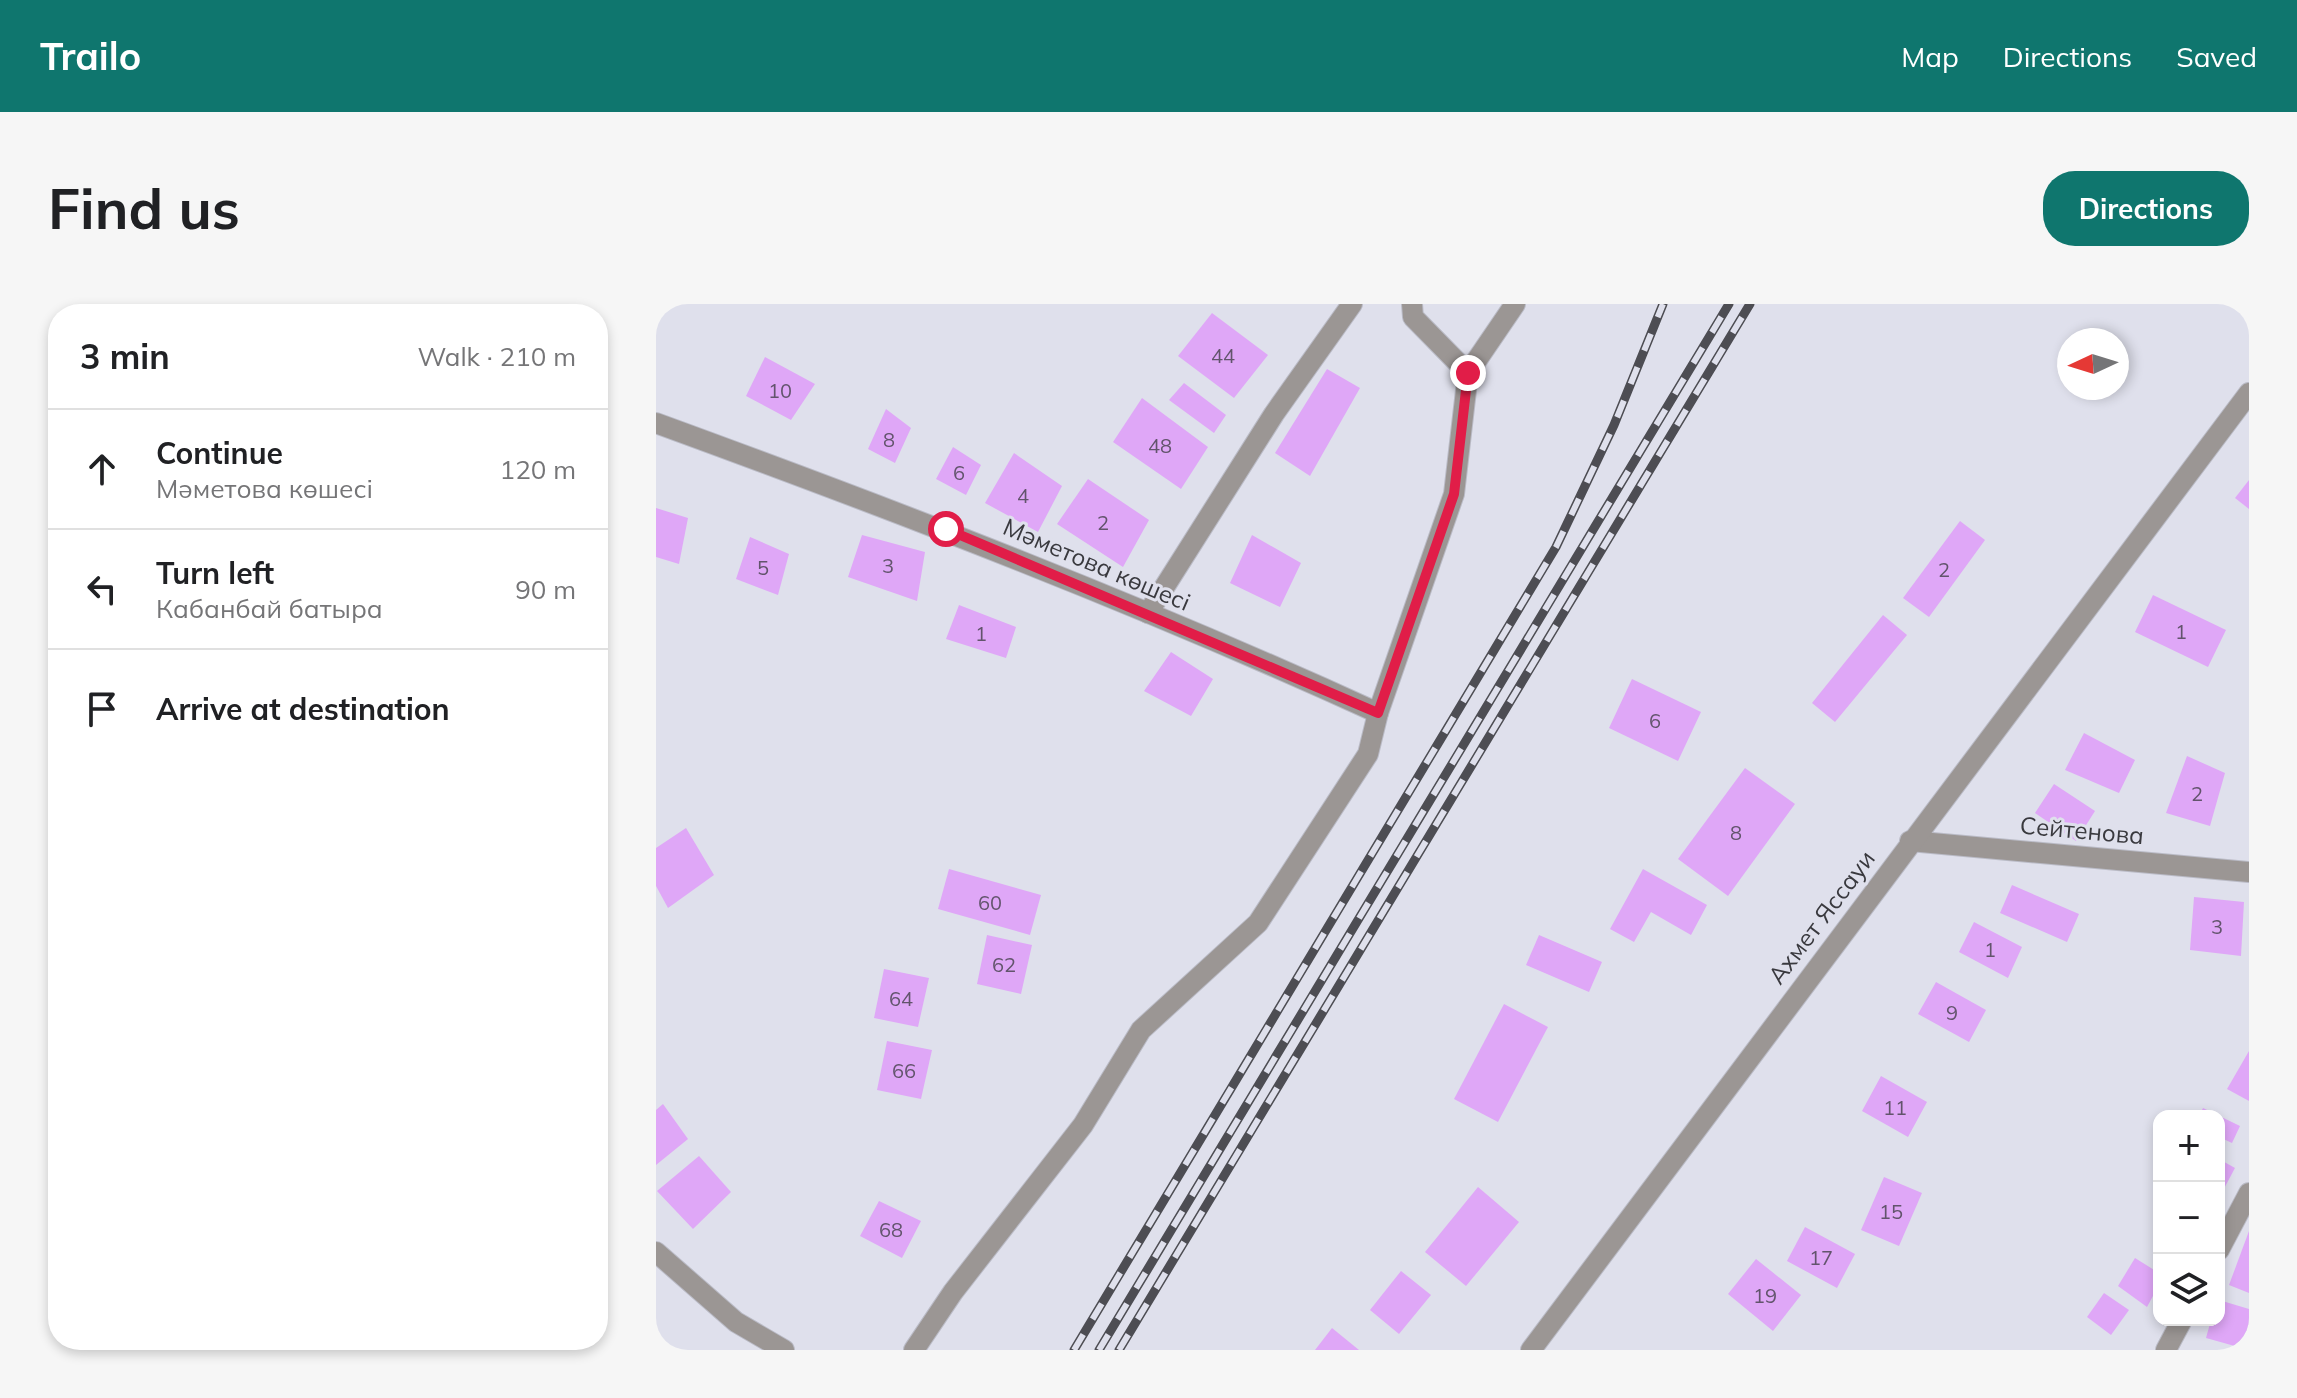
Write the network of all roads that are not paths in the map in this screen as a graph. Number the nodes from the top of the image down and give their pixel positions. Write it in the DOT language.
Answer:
graph roads {
  1 [pos="1352,304"];
  2 [pos="1412,304"];
  3 [pos="1515,305"];
  4 [pos="1468,373"];
  5 [pos="2249,393"];
  6 [pos="656,423"];
  7 [pos="1148,613"];
  8 [pos="1378,713"];
  9 [pos="1910,841"];
  10 [pos="2249,872"];
  11 [pos="2249,1193"];
  12 [pos="2225,1239"];
  13 [pos="656,1252"];
  14 [pos="2179,1326"];
  15 [pos="784,1350"];
  16 [pos="914,1350"];
  17 [pos="1531,1350"];
  18 [pos="2166,1350"];
  1 -- 7 [label="street"];
  2 -- 4 [label="street"];
  3 -- 4 [label="street"];
  4 -- 8 [label="street"];
  5 -- 9 [label="street, Ахмет Яссауи"];
  6 -- 7 [label="street, Мәметова көшесі"];
  7 -- 8 [label="street, Мәметова көшесі"];
  8 -- 16 [label="street"];
  9 -- 10 [label="street, Сейтенова"];
  9 -- 17 [label="street, Ахмет Яссауи"];
  11 -- 12 [label="street"];
  13 -- 15 [label="street"];
  14 -- 18 [label="street"];
}
